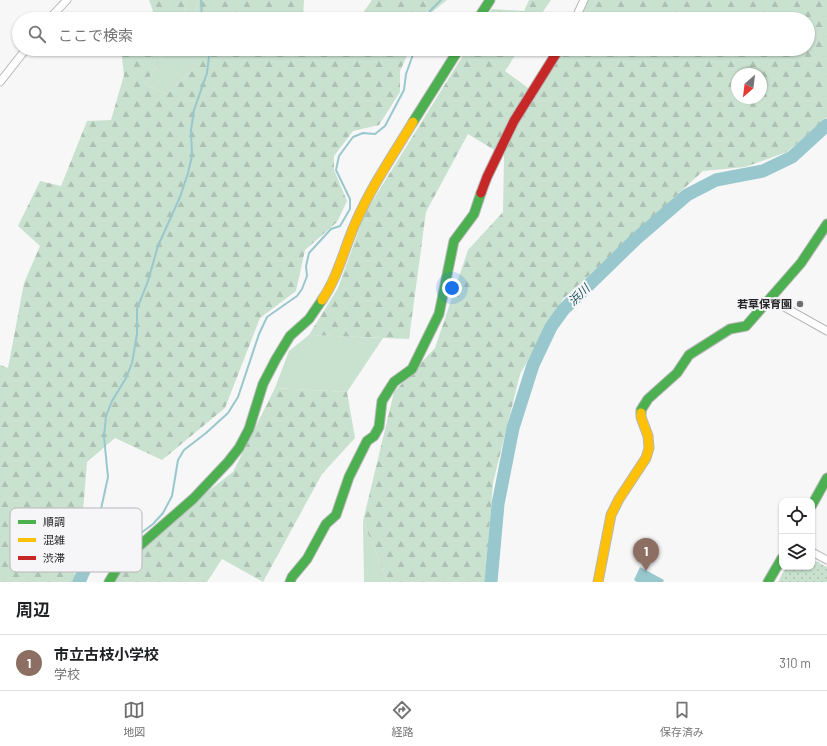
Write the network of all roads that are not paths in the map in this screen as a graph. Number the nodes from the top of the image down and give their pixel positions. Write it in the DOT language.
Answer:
graph roads {
  1 [pos="67,0"];
  2 [pos="490,0"];
  3 [pos="584,0"];
  4 [pos="56,12"];
  5 [pos="482,12"];
  6 [pos="578,12"];
  7 [pos="20,56"];
  8 [pos="455,56"];
  9 [pos="555,56"];
  10 [pos="0,82"];
  11 [pos="827,224"];
  12 [pos="770,299"];
  13 [pos="827,331"];
  14 [pos="827,478"];
  15 [pos="815,500"];
  16 [pos="142,544"];
  17 [pos="815,554"];
  18 [pos="827,560"];
  19 [pos="779,563"];
  20 [pos="115,572"];
  21 [pos="109,582"];
  22 [pos="290,582"];
  23 [pos="598,582"];
  24 [pos="768,582"];
  1 -- 4 [label="street"];
  2 -- 5 [label="street"];
  3 -- 6 [label="street"];
  7 -- 10 [label="street"];
  8 -- 16 [label="street"];
  9 -- 22 [label="street"];
  11 -- 12 [label="street"];
  12 -- 13 [label="street"];
  12 -- 23 [label="street"];
  14 -- 15 [label="street"];
  17 -- 18 [label="street"];
  19 -- 24 [label="street"];
  20 -- 21 [label="street"];
}
